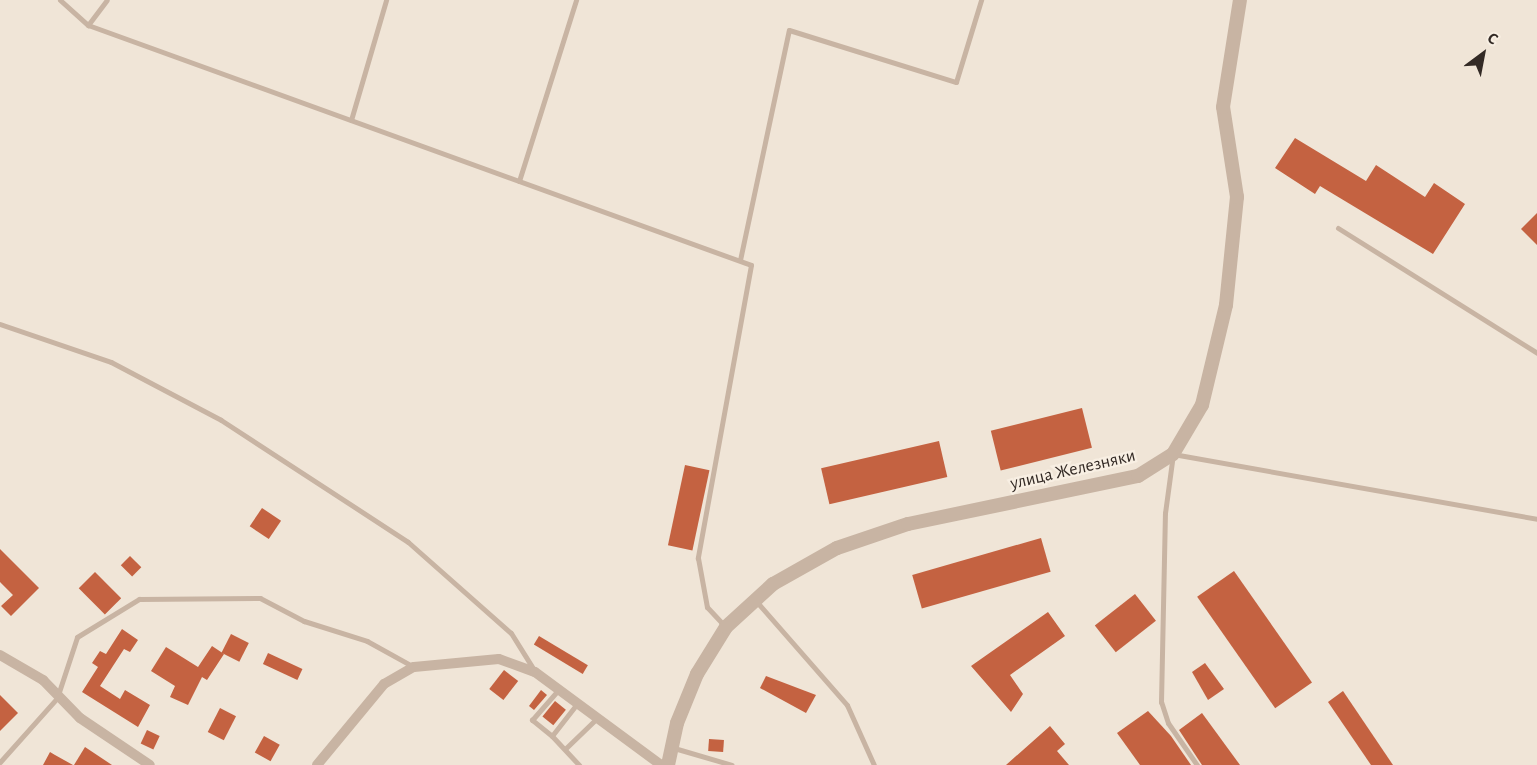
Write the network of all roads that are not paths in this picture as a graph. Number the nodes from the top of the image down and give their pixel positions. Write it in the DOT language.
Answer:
graph roads {
  1 [pos="60,0"];
  2 [pos="107,0"];
  3 [pos="386,0"];
  4 [pos="576,0"];
  5 [pos="981,0"];
  6 [pos="1240,0"];
  7 [pos="88,25"];
  8 [pos="351,120"];
  9 [pos="519,181"];
  10 [pos="1338,228"];
  11 [pos="740,260"];
  12 [pos="0,324"];
  13 [pos="1537,353"];
  14 [pos="1173,454"];
  15 [pos="1537,519"];
  16 [pos="755,599"];
  17 [pos="726,627"];
  18 [pos="0,657"];
  19 [pos="414,667"];
  20 [pos="535,672"];
  21 [pos="559,689"];
  22 [pos="57,698"];
  23 [pos="576,705"];
  24 [pos="595,720"];
  25 [pos="552,736"];
  26 [pos="670,746"];
  27 [pos="566,748"];
  28 [pos="0,762"];
  29 [pos="150,765"];
  30 [pos="316,765"];
  31 [pos="579,765"];
  32 [pos="661,765"];
  33 [pos="668,765"];
  34 [pos="732,765"];
  35 [pos="874,765"];
  36 [pos="1197,765"];
  1 -- 7 [label="lane"];
  2 -- 7 [label="lane"];
  3 -- 8 [label="lane"];
  4 -- 9 [label="lane"];
  5 -- 11 [label="lane"];
  6 -- 14 [label="street, улица Железняки"];
  7 -- 8 [label="lane"];
  8 -- 9 [label="lane"];
  9 -- 11 [label="lane"];
  10 -- 13 [label="lane"];
  11 -- 17 [label="lane"];
  12 -- 20 [label="lane"];
  14 -- 15 [label="lane"];
  14 -- 16 [label="street, улица Железняки"];
  14 -- 36 [label="lane"];
  16 -- 17 [label="street, улица Железняки"];
  16 -- 35 [label="lane"];
  17 -- 26 [label="street, улица Железняки"];
  18 -- 22 [label="street"];
  19 -- 20 [label="street"];
  19 -- 22 [label="lane"];
  19 -- 30 [label="street"];
  20 -- 21 [label="street"];
  21 -- 23 [label="street"];
  21 -- 25 [label="lane"];
  22 -- 28 [label="lane"];
  22 -- 29 [label="street"];
  23 -- 24 [label="street"];
  23 -- 25 [label="lane"];
  24 -- 27 [label="lane"];
  24 -- 32 [label="street"];
  25 -- 27 [label="lane"];
  26 -- 33 [label="street, улица Железняки"];
  26 -- 34 [label="lane"];
  27 -- 31 [label="lane"];
}
